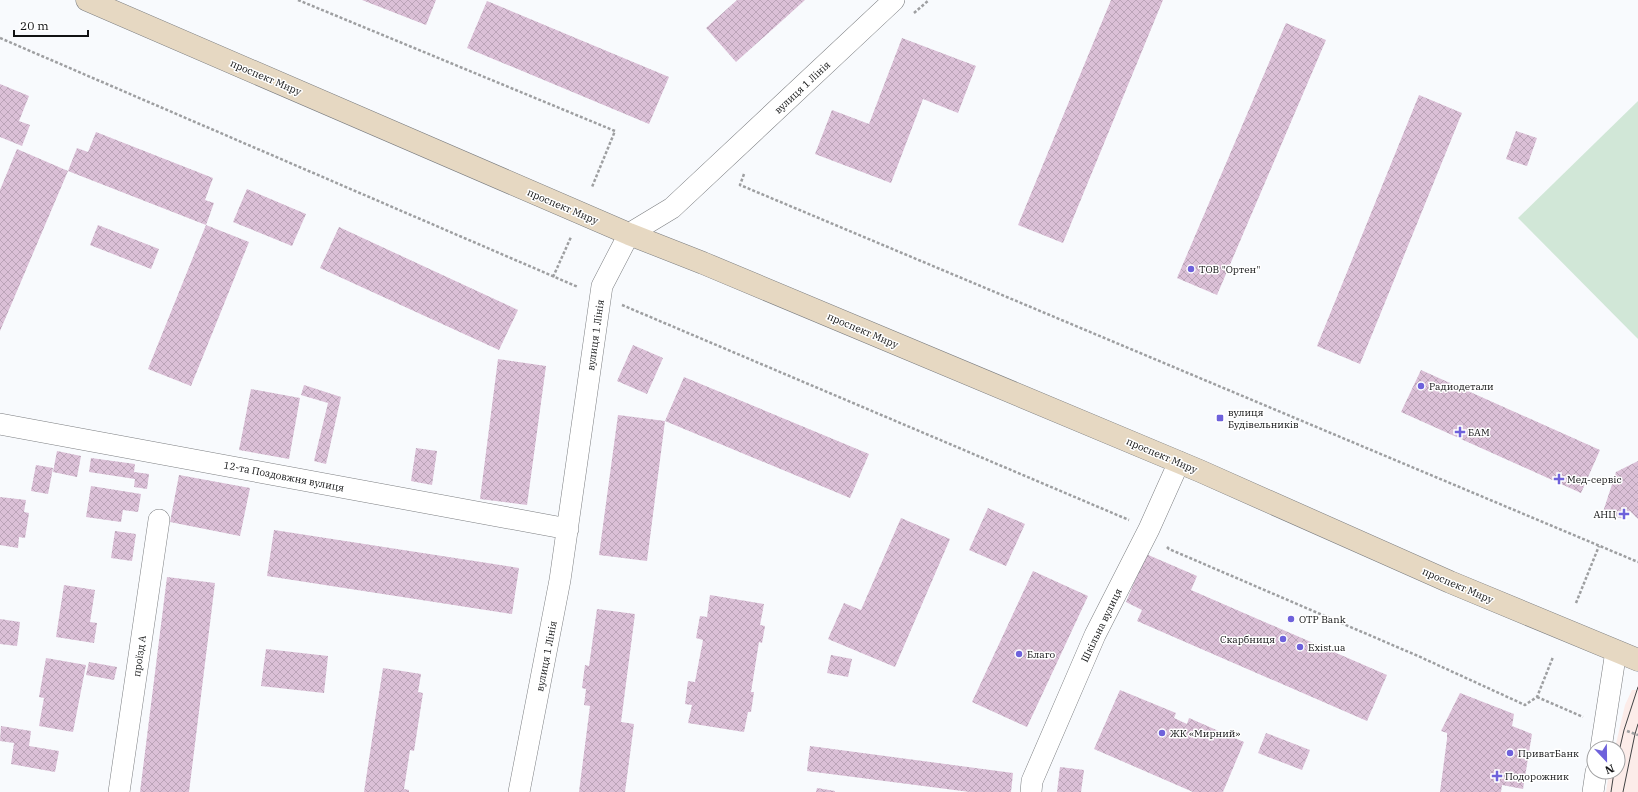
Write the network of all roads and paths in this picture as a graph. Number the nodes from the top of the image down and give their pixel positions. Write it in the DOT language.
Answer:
graph roads {
  1 [pos="87,0"];
  2 [pos="298,0"];
  3 [pos="894,0"];
  4 [pos="0,38"];
  5 [pos="740,185"];
  6 [pos="592,187"];
  7 [pos="629,234"];
  8 [pos="571,237"];
  9 [pos="553,277"];
  10 [pos="600,296"];
  11 [pos="0,424"];
  12 [pos="1179,462"];
  13 [pos="159,520"];
  14 [pos="568,529"];
  15 [pos="1149,529"];
  16 [pos="1599,546"];
  17 [pos="1638,562"];
  18 [pos="1576,603"];
  19 [pos="1616,651"];
  20 [pos="1553,657"];
  21 [pos="1638,660"];
  22 [pos="1537,697"];
  23 [pos="1590,719"];
  24 [pos="1602,740"];
  25 [pos="1595,780"];
  26 [pos="119,792"];
  27 [pos="519,792"];
  28 [pos="1031,792"];
  29 [pos="1593,792"];
  1 -- 7 [label="main road, проспект Миру"];
  2 -- 6 [label="path"];
  3 -- 7 [label="street, вулиця 1 Лінія"];
  4 -- 9 [label="path"];
  5 -- 16 [label="path"];
  7 -- 10 [label="street, вулиця 1 Лінія"];
  7 -- 12 [label="main road, проспект Миру"];
  8 -- 9 [label="path"];
  9 -- 10 [label="path"];
  10 -- 14 [label="street, вулиця 1 Лінія"];
  10 -- 15 [label="path"];
  11 -- 14 [label="street, 12-та Поздовжня вулиця"];
  12 -- 15 [label="street, Шкільна вулиця"];
  12 -- 19 [label="main road, проспект Миру"];
  13 -- 26 [label="street, проїзд А"];
  14 -- 27 [label="street, вулиця 1 Лінія"];
  15 -- 22 [label="path"];
  15 -- 28 [label="street, Шкільна вулиця"];
  16 -- 17 [label="path"];
  16 -- 18 [label="path"];
  19 -- 21 [label="main road, проспект Миру"];
  19 -- 24 [label="street"];
  20 -- 22 [label="path"];
  22 -- 23 [label="path"];
  25 -- 29 [label="street"];
}
